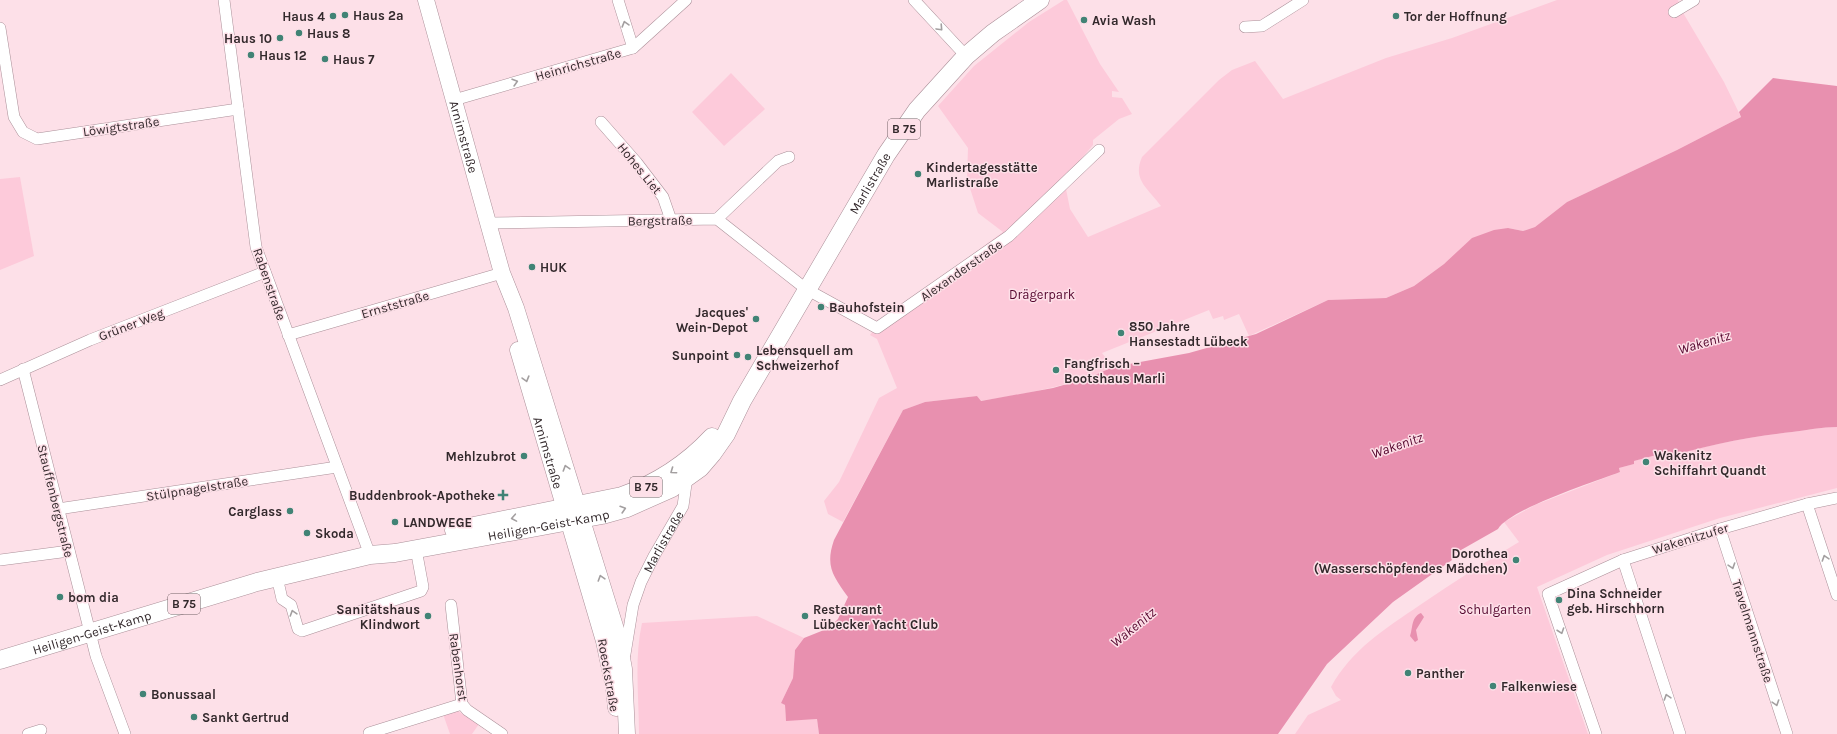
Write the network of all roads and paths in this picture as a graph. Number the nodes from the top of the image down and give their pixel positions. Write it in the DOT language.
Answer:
graph roads {
  1 [pos="224,0"];
  2 [pos="426,0"];
  3 [pos="618,0"];
  4 [pos="686,0"];
  5 [pos="914,0"];
  6 [pos="1040,0"];
  7 [pos="1303,0"];
  8 [pos="1694,0"];
  9 [pos="1674,12"];
  10 [pos="1245,27"];
  11 [pos="0,28"];
  12 [pos="633,48"];
  13 [pos="966,56"];
  14 [pos="454,100"];
  15 [pos="238,109"];
  16 [pos="601,122"];
  17 [pos="1099,150"];
  18 [pos="789,157"];
  19 [pos="717,219"];
  20 [pos="671,220"];
  21 [pos="489,223"];
  22 [pos="265,272"];
  23 [pos="502,273"];
  24 [pos="806,289"];
  25 [pos="288,335"];
  26 [pos="23,369"];
  27 [pos="0,380"];
  28 [pos="708,450"];
  29 [pos="337,466"];
  30 [pos="688,477"];
  31 [pos="1837,498"];
  32 [pos="1807,504"];
  33 [pos="58,509"];
  34 [pos="573,513"];
  35 [pos="1720,529"];
  36 [pos="416,549"];
  37 [pos="69,551"];
  38 [pos="370,555"];
  39 [pos="0,560"];
  40 [pos="1623,560"];
  41 [pos="277,577"];
  42 [pos="1837,595"];
  43 [pos="451,605"];
  44 [pos="632,610"];
  45 [pos="605,616"];
  46 [pos="90,634"];
  47 [pos="0,660"];
  48 [pos="624,669"];
  49 [pos="462,704"];
  50 [pos="41,730"];
  51 [pos="369,733"];
  52 [pos="28,734"];
  53 [pos="125,734"];
  54 [pos="502,734"];
  55 [pos="619,734"];
  56 [pos="627,734"];
  57 [pos="1596,734"];
  58 [pos="1680,734"];
  59 [pos="1787,734"];
  1 -- 15 [label="street, Rabenstraße"];
  2 -- 14 [label="main road, Arnimstraße"];
  12 -- 3 [label="street, one-way"];
  4 -- 12 [label="street, Heinrichstraße"];
  5 -- 13 [label="street, one-way"];
  6 -- 13 [label="main road, Marlistraße / B 75"];
  7 -- 10 [label="street"];
  8 -- 9 [label="street"];
  11 -- 15 [label="street, Löwigtstraße"];
  14 -- 12 [label="street, Heinrichstraße, one-way"];
  13 -- 24 [label="main road, Marlistraße / B 75"];
  14 -- 21 [label="main road, Arnimstraße"];
  15 -- 22 [label="street, Rabenstraße"];
  16 -- 20 [label="street, Hohes Liet"];
  17 -- 24 [label="street, Alexanderstraße"];
  18 -- 19 [label="street"];
  19 -- 20 [label="street, Bergstraße"];
  19 -- 24 [label="street"];
  20 -- 21 [label="street, Bergstraße"];
  21 -- 23 [label="main road, Arnimstraße"];
  22 -- 25 [label="street, Rabenstraße"];
  22 -- 26 [label="street, Grüner Weg"];
  23 -- 25 [label="street, Ernststraße"];
  23 -- 34 [label="main road, Arnimstraße"];
  24 -- 28 [label="main road, Marlistraße / B 75"];
  25 -- 29 [label="street, Rabenstraße"];
  26 -- 27 [label="street, Grüner Weg"];
  26 -- 33 [label="street, Stauffenbergstraße"];
  28 -- 30 [label="main road, Heiligen-Geist-Kamp / B 75"];
  28 -- 34 [label="main road, Heiligen-Geist-Kamp / B 75, one-way"];
  29 -- 33 [label="street, Stülpnagelstraße"];
  29 -- 38 [label="street, Rabenstraße"];
  34 -- 30 [label="main road, Heiligen-Geist-Kamp / B 75, one-way"];
  30 -- 44 [label="street, Marlistraße"];
  31 -- 32 [label="street, Wakenitzufer"];
  32 -- 35 [label="street, Wakenitzufer"];
  42 -- 32 [label="street, one-way"];
  33 -- 37 [label="street, Stauffenbergstraße"];
  34 -- 36 [label="main road, Heiligen-Geist-Kamp / B 75"];
  34 -- 38 [label="main road, Heiligen-Geist-Kamp / B 75, one-way"];
  34 -- 45 [label="main road, Arnimstraße"];
  35 -- 40 [label="street, Wakenitzufer"];
  35 -- 59 [label="street, Travelmannstraße, one-way"];
  36 -- 38 [label="main road, Heiligen-Geist-Kamp / B 75"];
  36 -- 41 [label="street, one-way"];
  37 -- 39 [label="street"];
  37 -- 46 [label="street, Stauffenbergstraße"];
  38 -- 41 [label="main road, Heiligen-Geist-Kamp / B 75"];
  40 -- 57 [label="street, Wakenitzufer, one-way"];
  58 -- 40 [label="street, one-way"];
  41 -- 46 [label="main road, Heiligen-Geist-Kamp / B 75"];
  43 -- 49 [label="street, Rabenhorst"];
  44 -- 45 [label="street"];
  44 -- 48 [label="street, Roeckstraße"];
  45 -- 48 [label="main road, Roeckstraße"];
  45 -- 55 [label="main road, Roeckstraße"];
  46 -- 47 [label="main road, Heiligen-Geist-Kamp / B 75"];
  46 -- 53 [label="street, Stauffenbergstraße"];
  48 -- 56 [label="main road, Roeckstraße"];
  49 -- 51 [label="street"];
  49 -- 54 [label="street, Rabenhorst"];
  50 -- 52 [label="street"];
}
